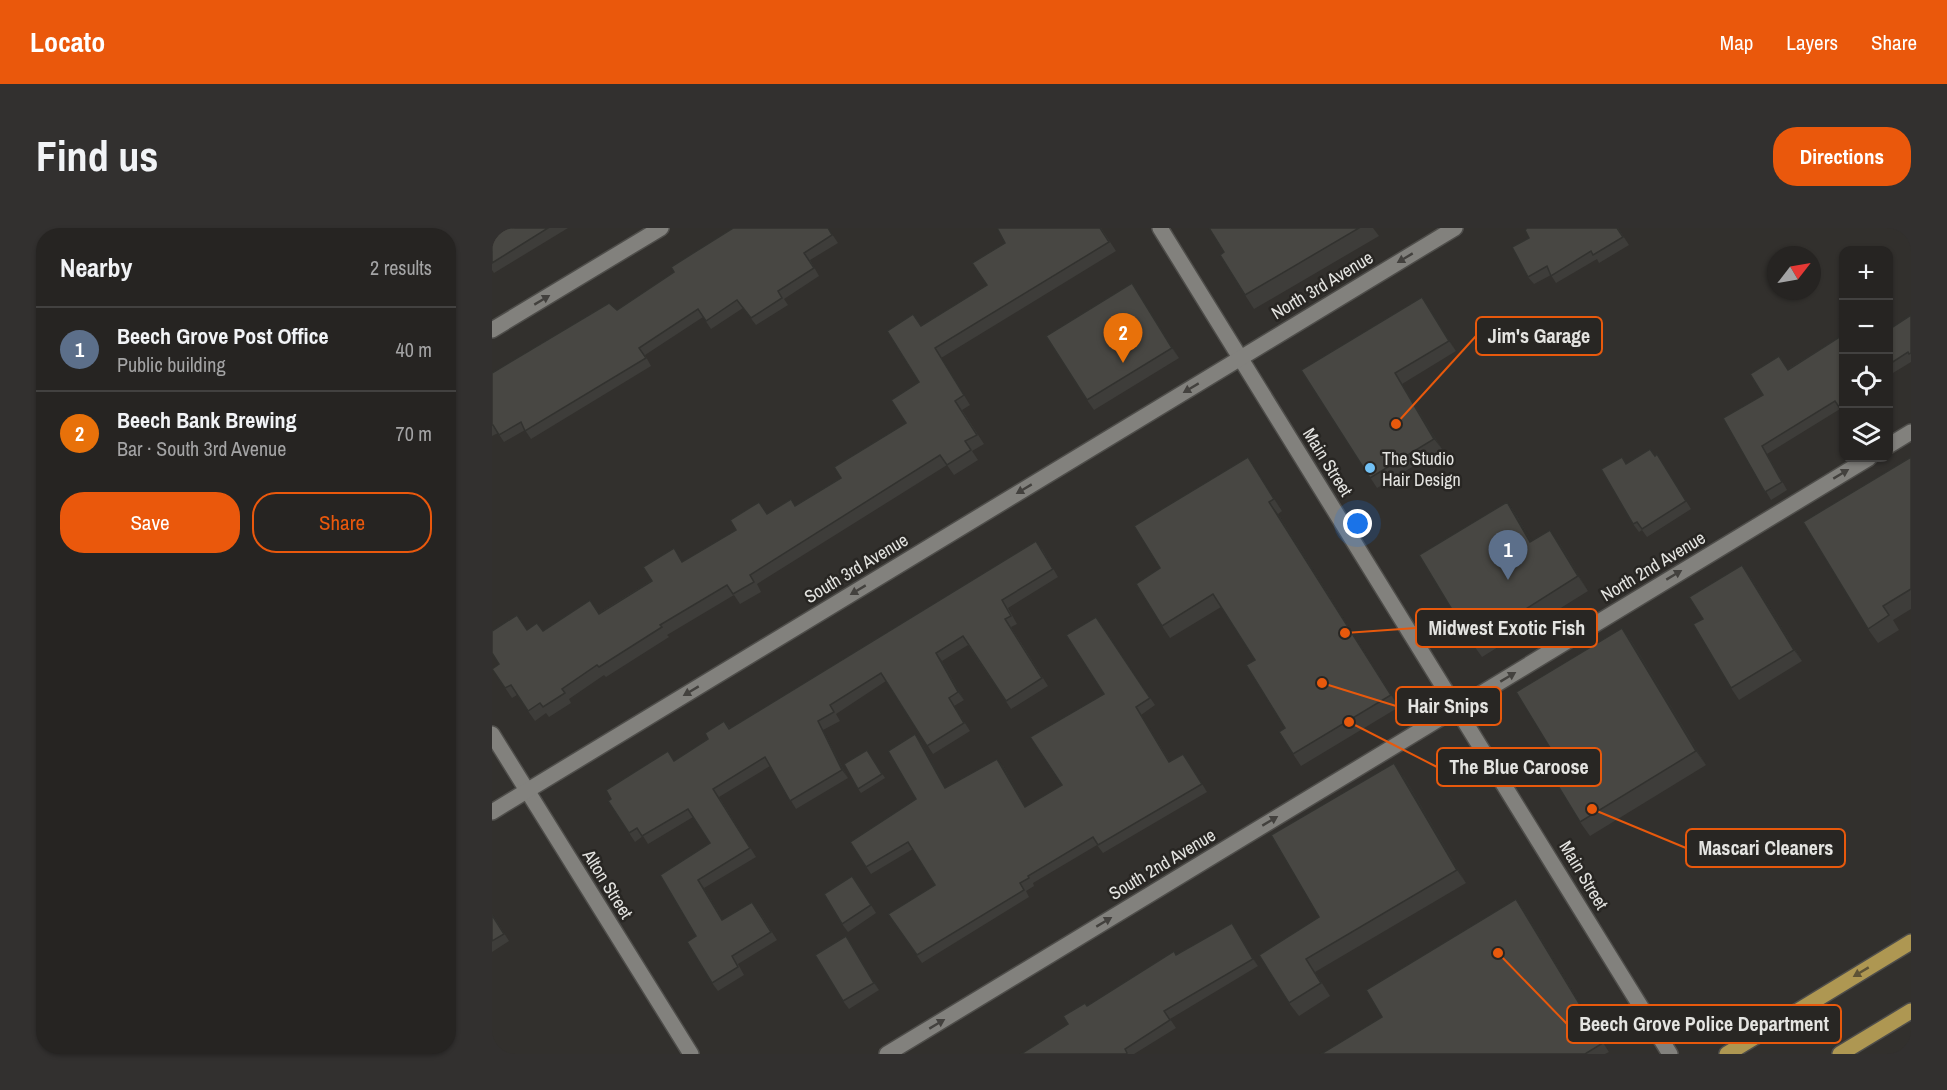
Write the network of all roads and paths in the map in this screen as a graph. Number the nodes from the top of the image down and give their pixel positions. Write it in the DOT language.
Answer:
graph roads {
  1 [pos="661,228"];
  2 [pos="1160,228"];
  3 [pos="1455,228"];
  4 [pos="492,330"];
  5 [pos="1241,358"];
  6 [pos="1911,432"];
  7 [pos="1893,443"];
  8 [pos="1862,462"];
  9 [pos="1458,707"];
  10 [pos="492,734"];
  11 [pos="527,791"];
  12 [pos="492,812"];
  13 [pos="1911,942"];
  14 [pos="1911,1011"];
  15 [pos="691,1054"];
  16 [pos="887,1054"];
  17 [pos="1670,1054"];
  18 [pos="1727,1054"];
  19 [pos="1840,1054"];
  4 -- 1 [label="street, one-way"];
  2 -- 5 [label="street, Main Street"];
  3 -- 5 [label="street, North 3rd Avenue, one-way"];
  5 -- 9 [label="street, Main Street"];
  5 -- 11 [label="street, South 3rd Avenue, one-way"];
  6 -- 7 [label="street"];
  9 -- 8 [label="street, North 2nd Avenue, one-way"];
  16 -- 9 [label="street, South 2nd Avenue, one-way"];
  9 -- 17 [label="street, Main Street"];
  10 -- 11 [label="street, Alton Street"];
  11 -- 12 [label="street, South 3rd Avenue"];
  11 -- 15 [label="street, Alton Street"];
  13 -- 18 [label="main road, one-way"];
  14 -- 19 [label="main road"];
}
